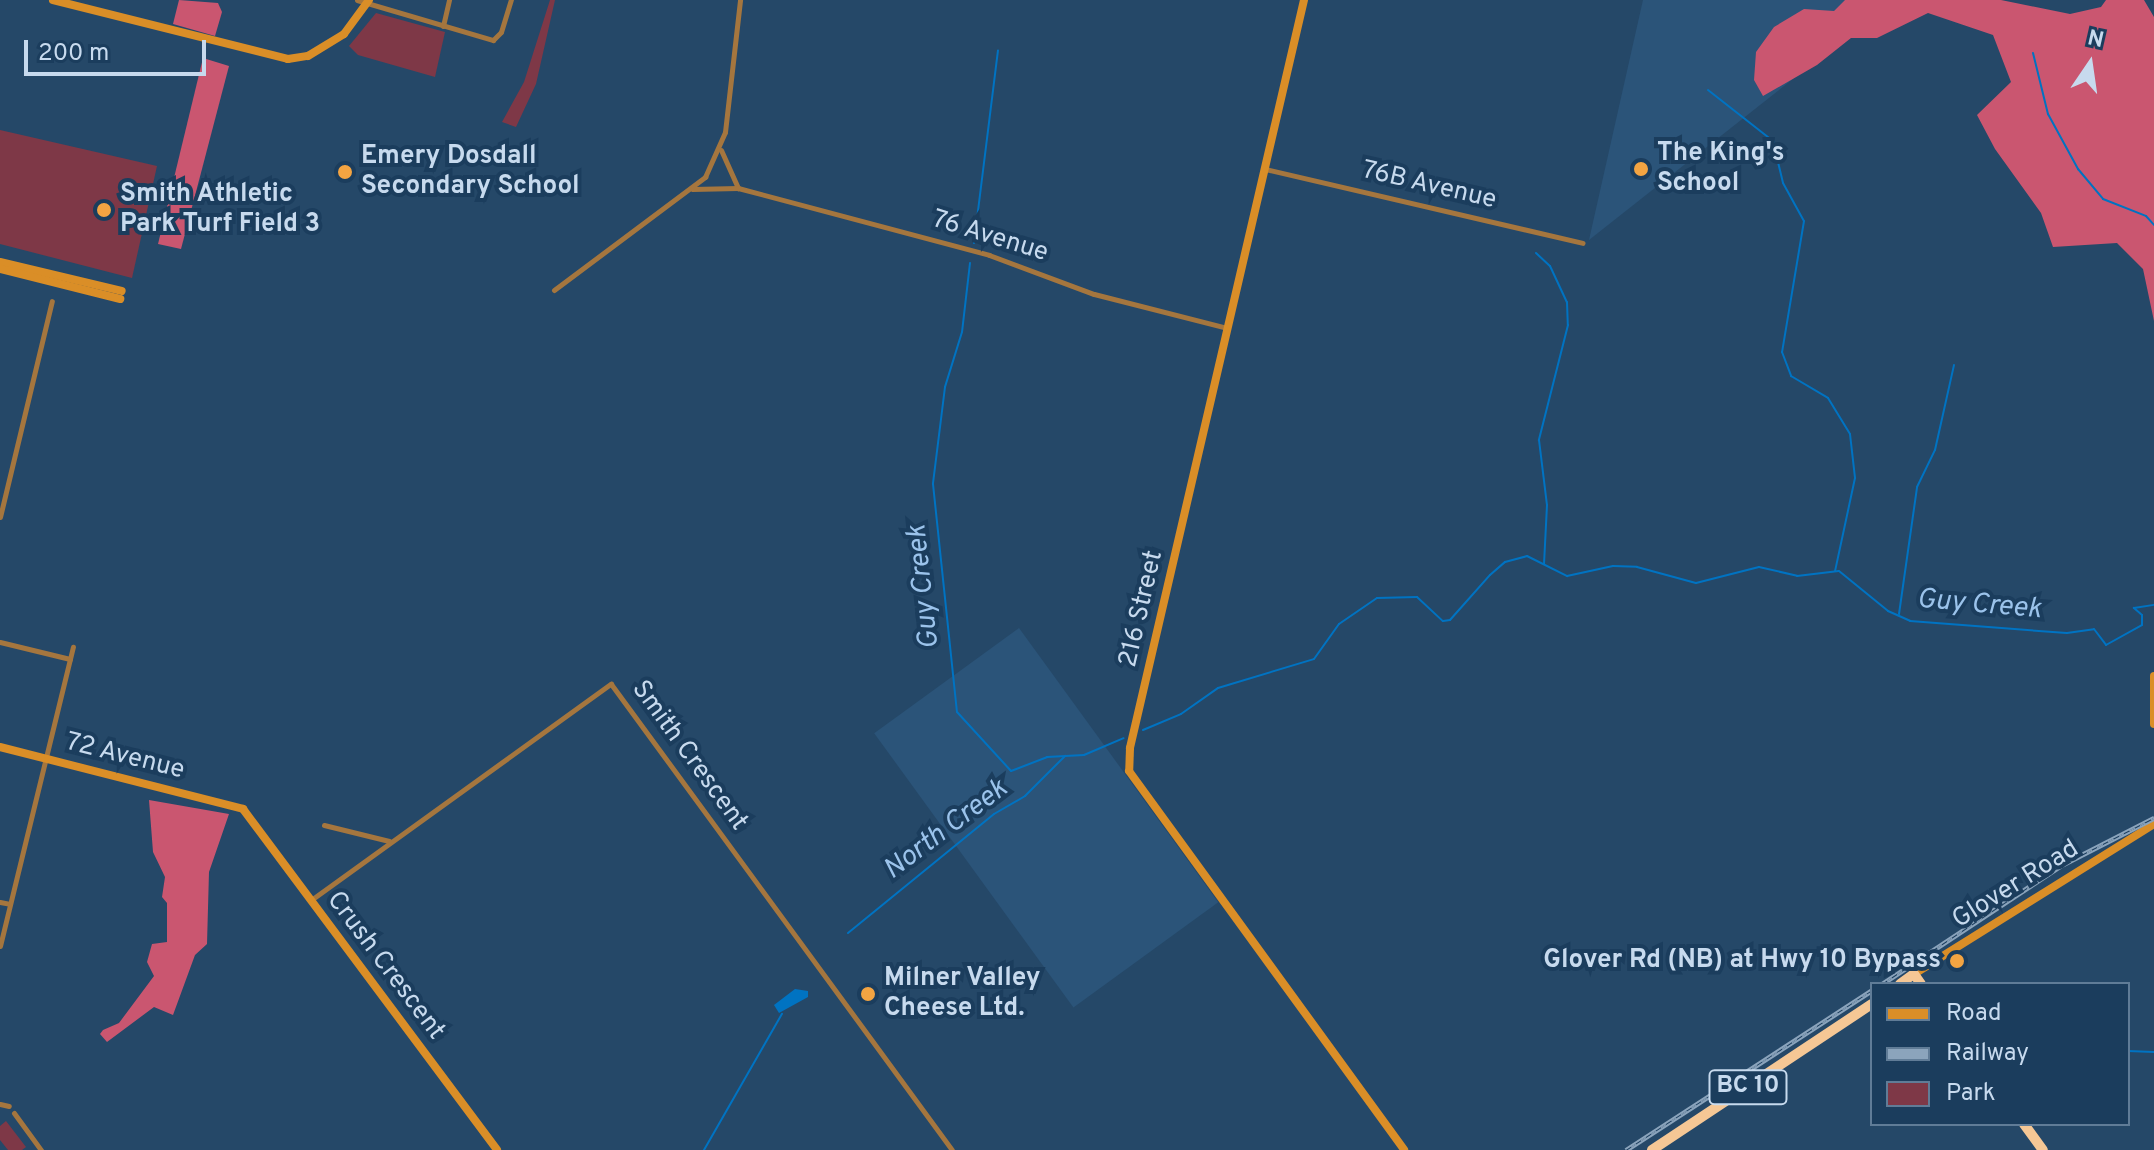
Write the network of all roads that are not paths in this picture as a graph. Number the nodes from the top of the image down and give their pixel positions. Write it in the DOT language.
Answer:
graph roads {
  1 [pos="53,0"];
  2 [pos="357,0"];
  3 [pos="449,0"];
  4 [pos="511,0"];
  5 [pos="740,0"];
  6 [pos="1304,0"];
  7 [pos="368,2"];
  8 [pos="443,27"];
  9 [pos="721,149"];
  10 [pos="1265,169"];
  11 [pos="738,188"];
  12 [pos="692,189"];
  13 [pos="1583,243"];
  14 [pos="0,262"];
  15 [pos="0,269"];
  16 [pos="554,290"];
  17 [pos="52,301"];
  18 [pos="1229,329"];
  19 [pos="0,517"];
  20 [pos="0,642"];
  21 [pos="73,647"];
  22 [pos="70,659"];
  23 [pos="2154,676"];
  24 [pos="2154,724"];
  25 [pos="0,747"];
  26 [pos="46,758"];
  27 [pos="239,807"];
  28 [pos="2154,824"];
  29 [pos="324,825"];
  30 [pos="390,841"];
  31 [pos="311,900"];
  32 [pos="0,902"];
  33 [pos="10,904"];
  34 [pos="0,946"];
  35 [pos="1914,974"];
  36 [pos="1903,982"];
  37 [pos="1920,982"];
  38 [pos="1870,1005"];
  39 [pos="1870,1015"];
  40 [pos="1843,1024"];
  41 [pos="0,1104"];
  42 [pos="9,1106"];
  43 [pos="14,1113"];
  44 [pos="2025,1126"];
  45 [pos="41,1150"];
  46 [pos="497,1150"];
  47 [pos="952,1150"];
  48 [pos="1404,1150"];
  49 [pos="1652,1150"];
  50 [pos="2043,1150"];
  1 -- 7 [label="main road"];
  2 -- 7 [label="street"];
  3 -- 8 [label="street"];
  4 -- 8 [label="street"];
  5 -- 9 [label="street"];
  6 -- 10 [label="main road, 216 Street"];
  7 -- 8 [label="street"];
  9 -- 11 [label="street"];
  9 -- 12 [label="street"];
  10 -- 13 [label="street, 76B Avenue"];
  10 -- 18 [label="main road, 216 Street"];
  11 -- 12 [label="street, 76 Avenue"];
  11 -- 18 [label="street, 76 Avenue"];
  12 -- 16 [label="street"];
  14 -- 15 [label="main road"];
  17 -- 19 [label="street"];
  18 -- 48 [label="main road, 216 Street"];
  20 -- 22 [label="street"];
  21 -- 22 [label="street"];
  22 -- 26 [label="street"];
  23 -- 24 [label="main road"];
  25 -- 26 [label="main road, 72 Avenue"];
  26 -- 27 [label="main road, 72 Avenue"];
  26 -- 33 [label="street"];
  27 -- 31 [label="main road, Crush Crescent"];
  28 -- 35 [label="main road, Glover Road"];
  29 -- 30 [label="street"];
  30 -- 31 [label="street, Smith Crescent"];
  30 -- 47 [label="street, Smith Crescent"];
  31 -- 46 [label="main road, Crush Crescent"];
  32 -- 33 [label="street"];
  33 -- 34 [label="street"];
  35 -- 36 [label="highway, Glover Road"];
  35 -- 37 [label="highway"];
  38 -- 40 [label="highway, BC 10"];
  39 -- 40 [label="highway"];
  40 -- 49 [label="highway, BC 10"];
  41 -- 42 [label="street"];
  43 -- 45 [label="street"];
  44 -- 50 [label="highway"];
}
